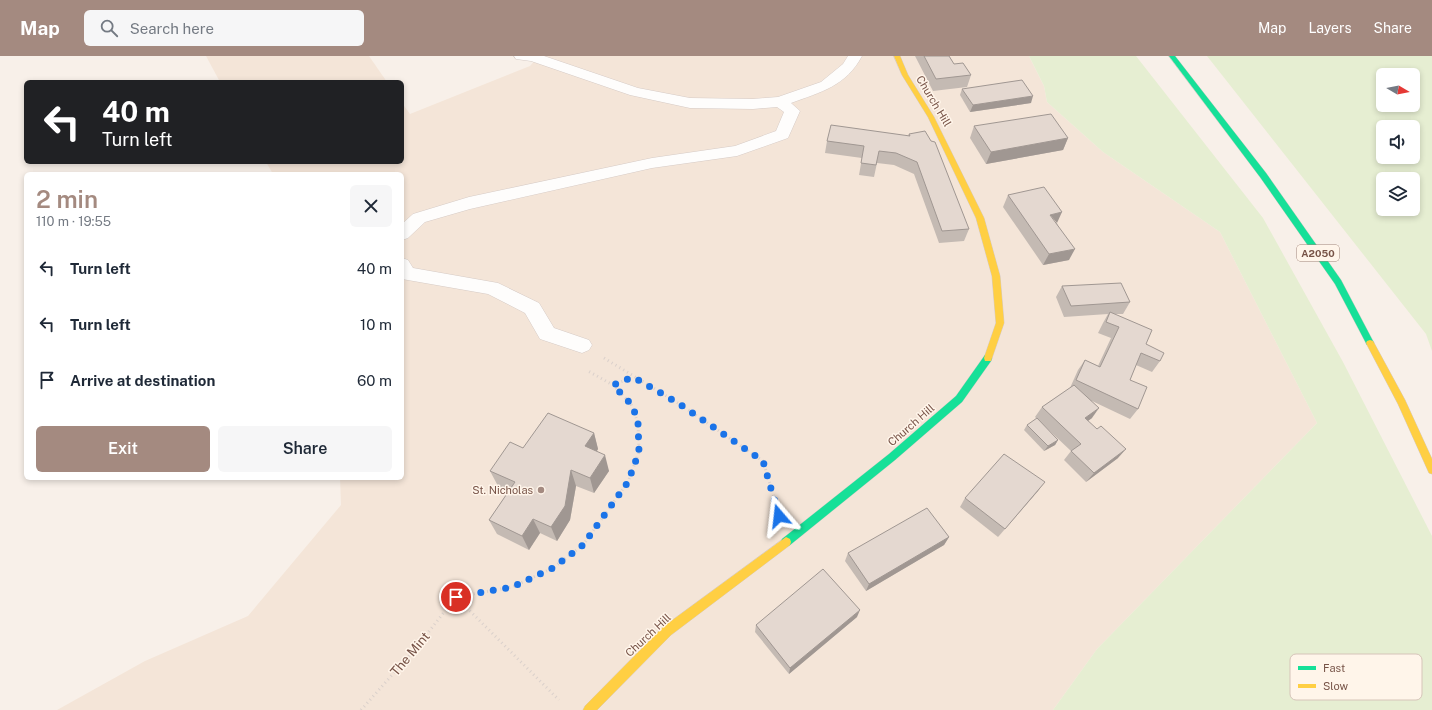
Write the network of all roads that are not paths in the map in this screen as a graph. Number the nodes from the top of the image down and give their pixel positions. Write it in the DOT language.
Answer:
graph roads {
  1 [pos="521,56"];
  2 [pos="855,56"];
  3 [pos="897,56"];
  4 [pos="1172,56"];
  5 [pos="780,102"];
  6 [pos="404,232"];
  7 [pos="404,269"];
  8 [pos="582,345"];
  9 [pos="1432,470"];
  10 [pos="589,710"];
  1 -- 5 [label="lane"];
  2 -- 5 [label="lane"];
  3 -- 10 [label="street, Church Hill"];
  4 -- 9 [label="street, A2050"];
  5 -- 6 [label="lane"];
  7 -- 8 [label="lane"];
}
